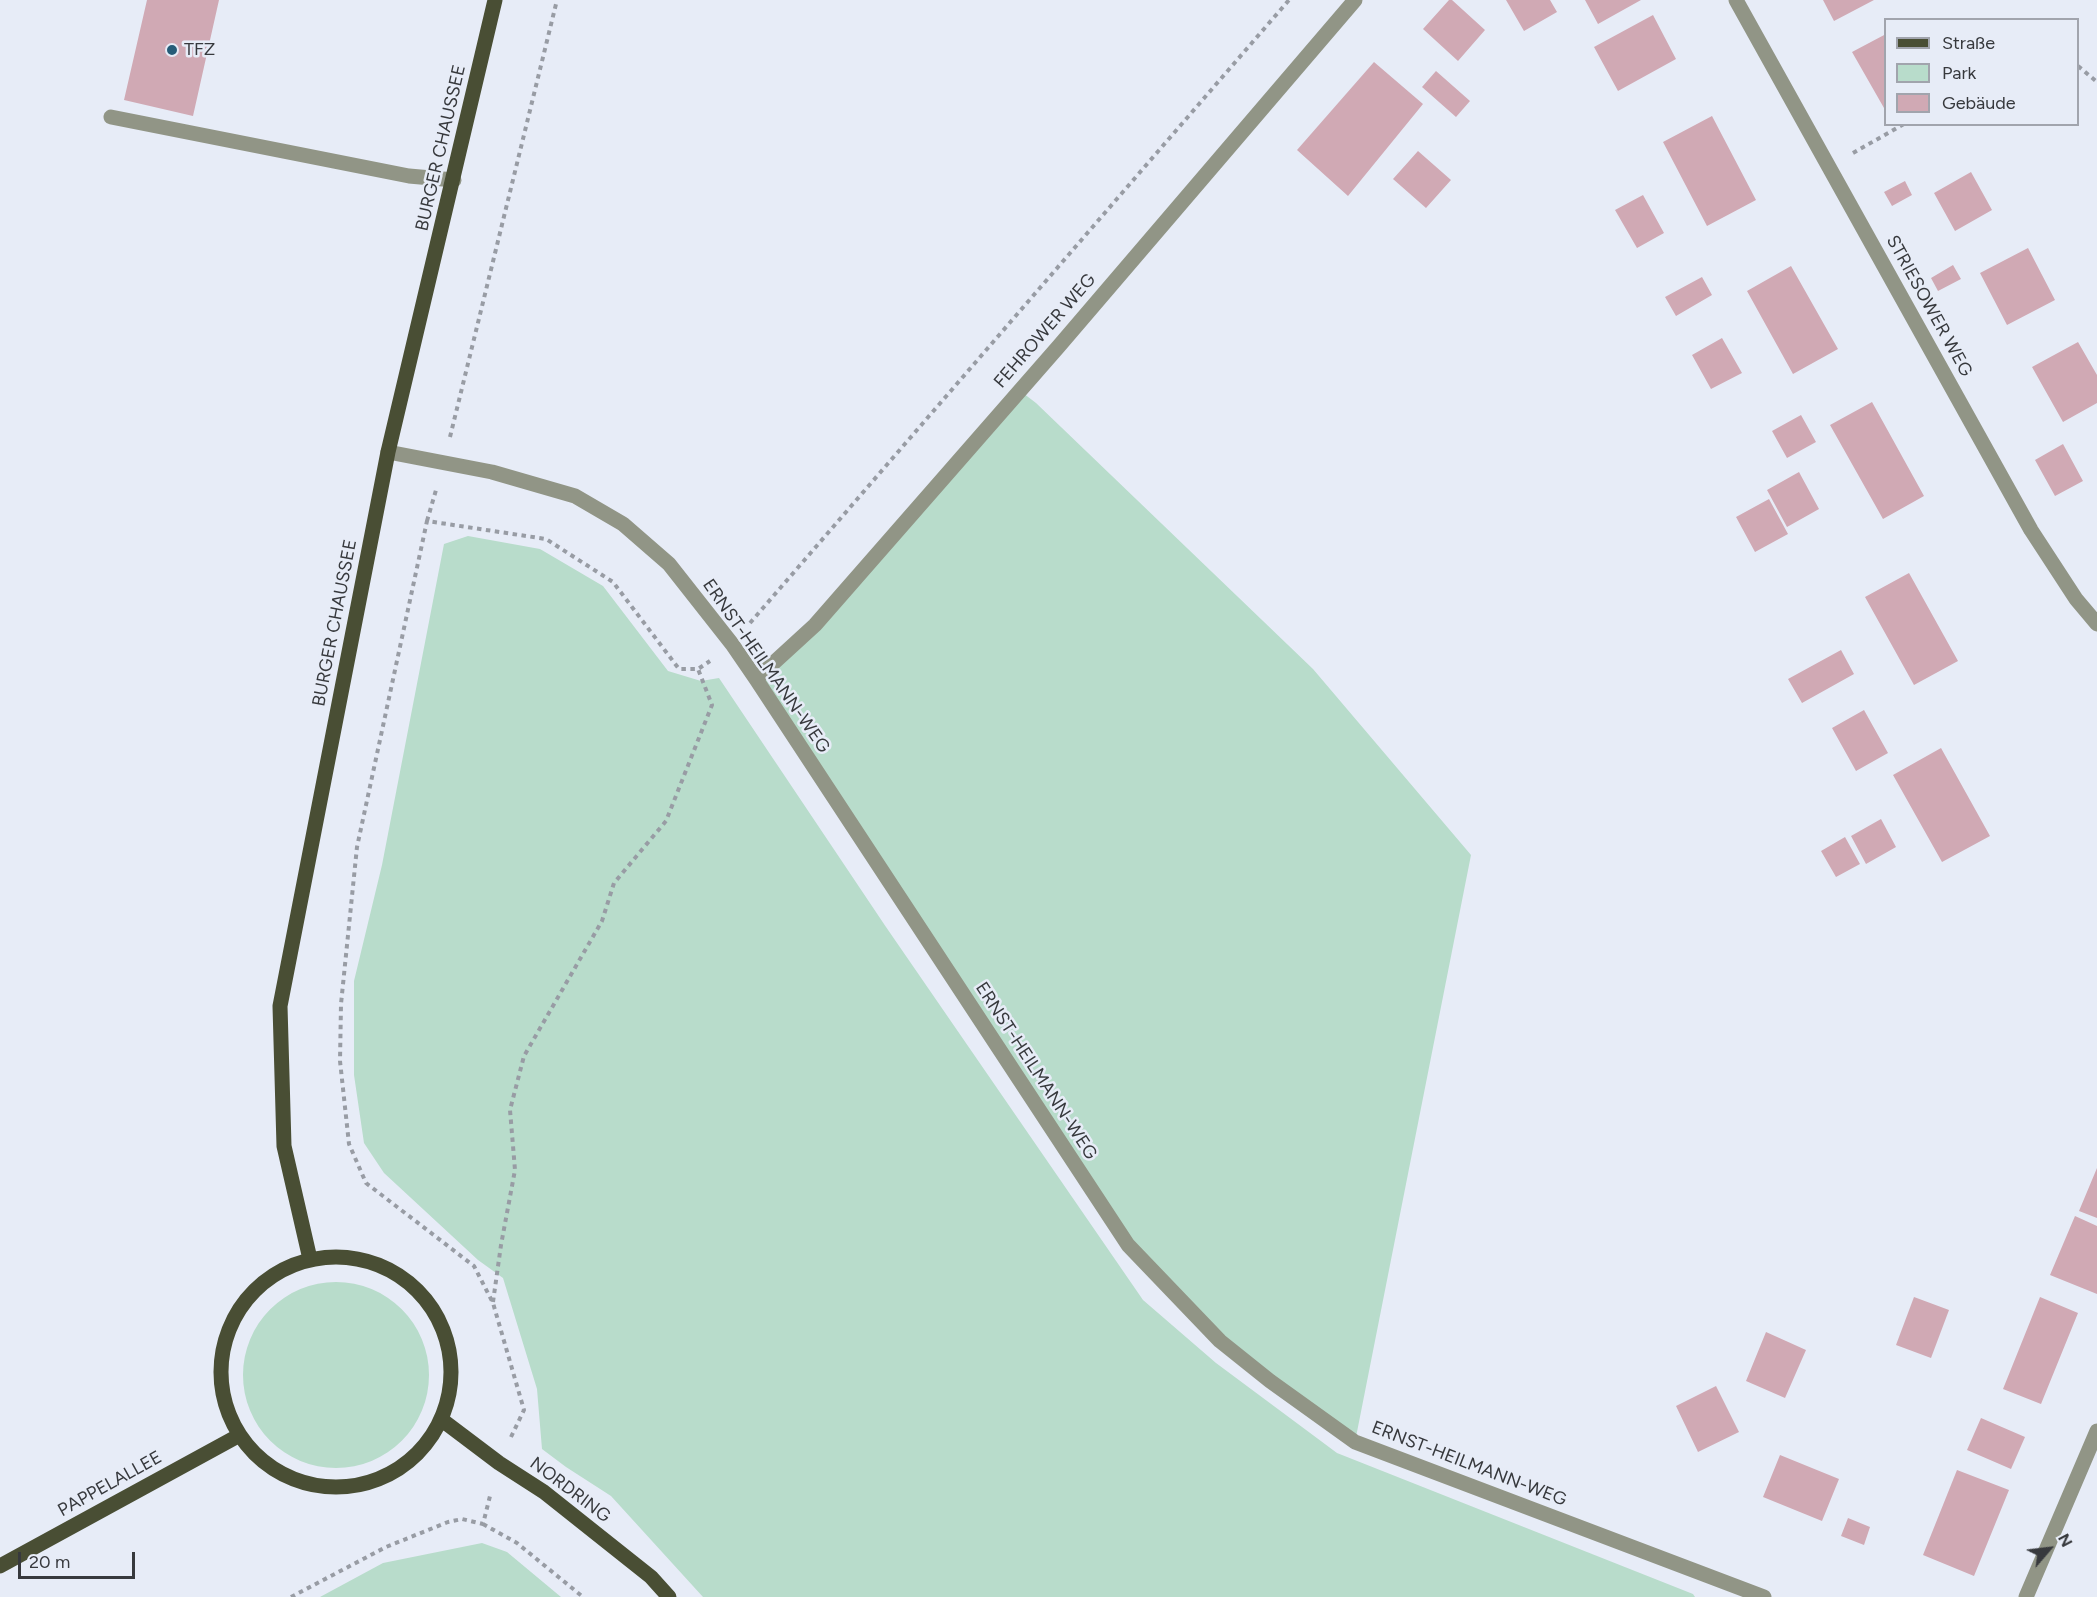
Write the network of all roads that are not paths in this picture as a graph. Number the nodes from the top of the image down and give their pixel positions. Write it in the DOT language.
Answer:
graph roads {
  1 [pos="495,0"];
  2 [pos="1355,0"];
  3 [pos="1736,0"];
  4 [pos="111,117"];
  5 [pos="454,180"];
  6 [pos="388,452"];
  7 [pos="2097,624"];
  8 [pos="756,679"];
  9 [pos="310,1259"];
  10 [pos="442,1420"];
  11 [pos="2097,1431"];
  12 [pos="238,1436"];
  13 [pos="0,1566"];
  14 [pos="669,1597"];
  15 [pos="1764,1597"];
  16 [pos="2026,1597"];
  1 -- 5 [label="main road, BURGER CHAUSSEE"];
  2 -- 8 [label="street, FEHROWER WEG"];
  3 -- 7 [label="street, STRIESOWER WEG"];
  4 -- 5 [label="street"];
  5 -- 6 [label="main road, BURGER CHAUSSEE"];
  6 -- 8 [label="street, ERNST-HEILMANN-WEG"];
  6 -- 9 [label="main road, BURGER CHAUSSEE"];
  8 -- 15 [label="street, ERNST-HEILMANN-WEG"];
  9 -- 10 [label="main road"];
  9 -- 12 [label="main road"];
  10 -- 12 [label="main road"];
  10 -- 14 [label="main road, NORDRING"];
  11 -- 16 [label="street"];
  12 -- 13 [label="main road, PAPPELALLEE"];
}
